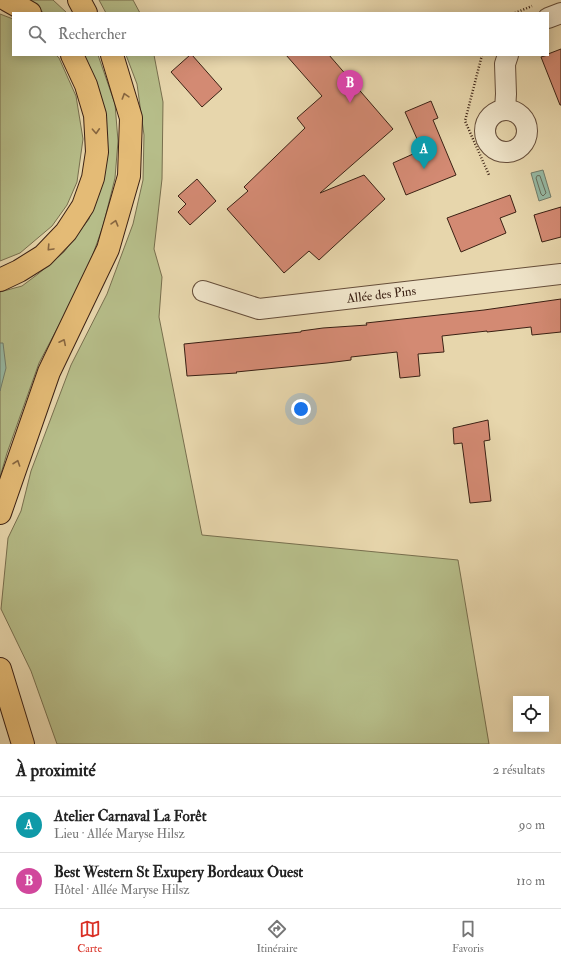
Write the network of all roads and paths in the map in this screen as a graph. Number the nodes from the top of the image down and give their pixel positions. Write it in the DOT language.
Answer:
graph roads {
  1 [pos="7,0"];
  2 [pos="28,12"];
  3 [pos="561,13"];
  4 [pos="549,18"];
  5 [pos="72,56"];
  6 [pos="112,56"];
  7 [pos="482,56"];
  8 [pos="508,56"];
  9 [pos="504,110"];
  10 [pos="488,175"];
  11 [pos="561,274"];
  12 [pos="0,280"];
  13 [pos="203,291"];
  14 [pos="0,513"];
  15 [pos="0,670"];
  16 [pos="23,744"];
  1 -- 2 [label="highway"];
  3 -- 4 [label="street"];
  5 -- 12 [label="highway, one-way"];
  14 -- 6 [label="highway, one-way"];
  7 -- 10 [label="path"];
  8 -- 9 [label="street"];
  11 -- 13 [label="street, Allée des Pins"];
  15 -- 16 [label="highway"];
}
